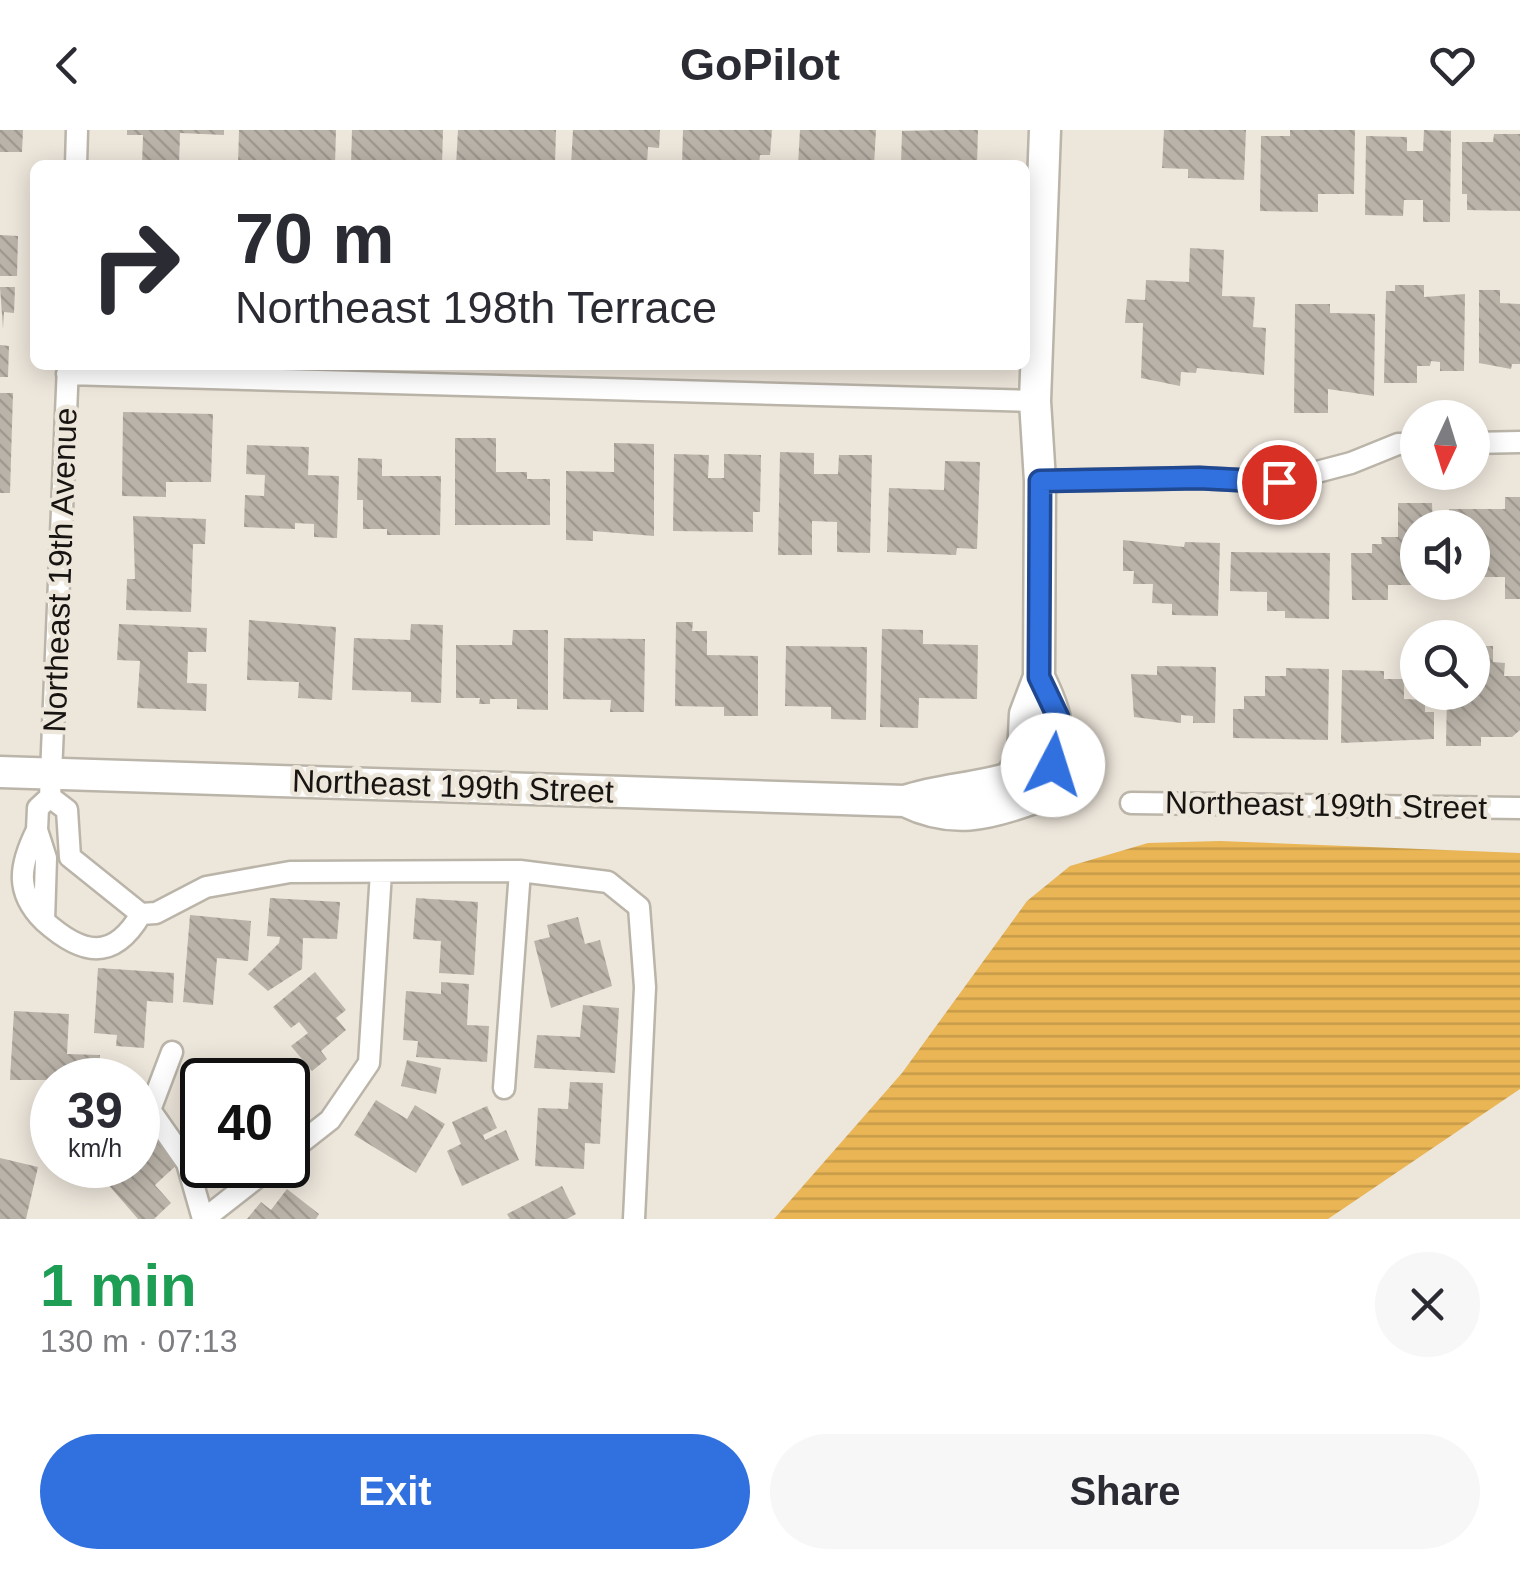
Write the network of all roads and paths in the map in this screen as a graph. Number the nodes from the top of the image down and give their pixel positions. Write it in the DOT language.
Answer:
graph roads {
  1 [pos="77,130"];
  2 [pos="1045,130"];
  3 [pos="76,160"];
  4 [pos="68,370"];
  5 [pos="98,370"];
  6 [pos="1036,401"];
  7 [pos="1520,442"];
  8 [pos="1490,443"];
  9 [pos="1400,444"];
  10 [pos="1040,481"];
  11 [pos="0,772"];
  12 [pos="50,786"];
  13 [pos="1131,802"];
  14 [pos="1520,808"];
  15 [pos="520,871"];
  16 [pos="381,872"];
  17 [pos="140,914"];
  18 [pos="172,1052"];
  19 [pos="504,1088"];
  20 [pos="310,1136"];
  21 [pos="243,1188"];
  22 [pos="204,1219"];
  23 [pos="634,1219"];
  1 -- 3 [label="street"];
  2 -- 6 [label="street"];
  4 -- 12 [label="street, Northeast 19th Avenue"];
  5 -- 6 [label="street"];
  6 -- 10 [label="street"];
  7 -- 8 [label="street"];
  9 -- 10 [label="street"];
  10 -- 12 [label="street, Northeast 199th Street"];
  11 -- 12 [label="street, Northeast 199th Street"];
  12 -- 17 [label="street"];
  12 -- 17 [label="street"];
  13 -- 14 [label="street, Northeast 199th Street"];
  15 -- 16 [label="street"];
  15 -- 19 [label="street"];
  15 -- 23 [label="street"];
  16 -- 17 [label="street"];
  16 -- 20 [label="street"];
  18 -- 22 [label="street"];
  21 -- 22 [label="street"];
}
